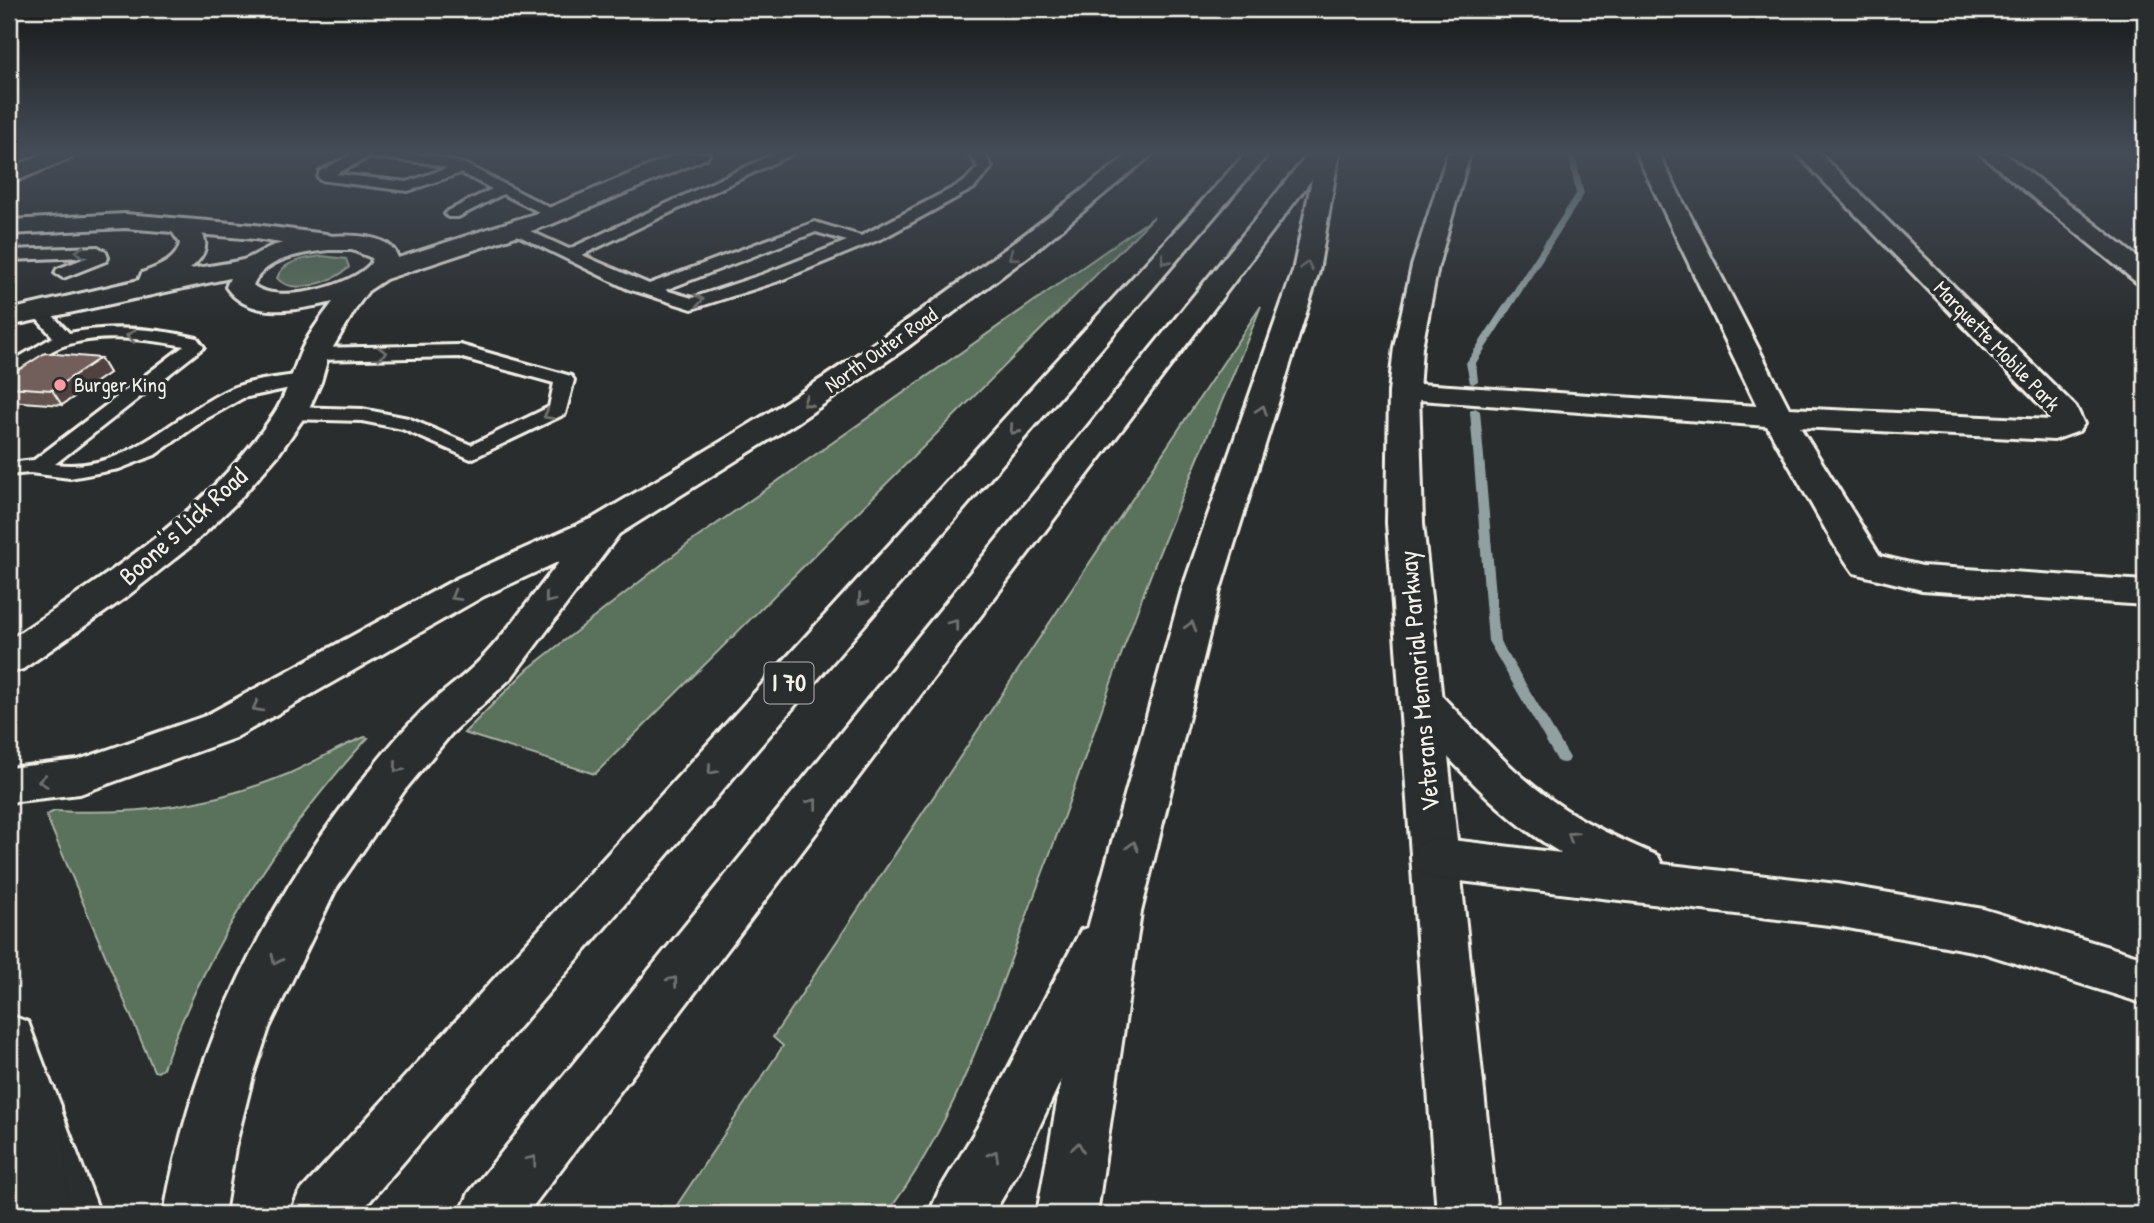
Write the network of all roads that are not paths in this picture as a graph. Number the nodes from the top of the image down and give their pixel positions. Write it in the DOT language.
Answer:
graph roads {
  1 [pos="461,210"];
  2 [pos="546,210"];
  3 [pos="563,210"];
  4 [pos="665,210"];
  5 [pos="921,210"];
  6 [pos="1072,210"];
  7 [pos="1208,210"];
  8 [pos="1275,210"];
  9 [pos="1317,210"];
  10 [pos="1441,210"];
  11 [pos="1675,210"];
  12 [pos="1864,210"];
  13 [pos="2062,210"];
  14 [pos="453,214"];
  15 [pos="554,214"];
  16 [pos="64,224"];
  17 [pos="180,226"];
  18 [pos="9,227"];
  19 [pos="207,228"];
  20 [pos="503,232"];
  21 [pos="862,241"];
  22 [pos="326,242"];
  23 [pos="370,244"];
  24 [pos="13,255"];
  25 [pos="569,255"];
  26 [pos="254,264"];
  27 [pos="63,272"];
  28 [pos="2145,276"];
  29 [pos="367,279"];
  30 [pos="642,288"];
  31 [pos="254,297"];
  32 [pos="93,299"];
  33 [pos="39,311"];
  34 [pos="9,318"];
  35 [pos="64,339"];
  36 [pos="303,349"];
  37 [pos="9,372"];
  38 [pos="1404,391"];
  39 [pos="291,413"];
  40 [pos="1778,417"];
  41 [pos="19,468"];
  42 [pos="606,526"];
  43 [pos="2145,593"];
  44 [pos="9,659"];
  45 [pos="1421,701"];
  46 [pos="9,785"];
  47 [pos="1435,858"];
  48 [pos="1678,886"];
  49 [pos="1116,912"];
  50 [pos="2145,981"];
  51 [pos="9,1040"];
  52 [pos="33,1106"];
  53 [pos="39,1214"];
  54 [pos="69,1214"];
  55 [pos="194,1214"];
  56 [pos="320,1214"];
  57 [pos="490,1214"];
  58 [pos="960,1214"];
  59 [pos="1067,1214"];
  60 [pos="1467,1214"];
  1 -- 14 [label="lane"];
  2 -- 15 [label="lane"];
  3 -- 15 [label="main road"];
  4 -- 25 [label="lane"];
  5 -- 21 [label="lane"];
  6 -- 42 [label="main road, North Outer Road, one-way"];
  7 -- 56 [label="main road, I 70, one-way"];
  57 -- 8 [label="main road, one-way"];
  49 -- 9 [label="main road, one-way"];
  10 -- 38 [label="main road, Veterans Memorial Parkway"];
  11 -- 40 [label="main road"];
  12 -- 40 [label="main road, Marquette Mobile Park"];
  13 -- 28 [label="main road"];
  15 -- 20 [label="main road"];
  16 -- 17 [label="main road"];
  16 -- 18 [label="main road"];
  16 -- 24 [label="lane"];
  17 -- 19 [label="main road"];
  17 -- 32 [label="main road"];
  19 -- 22 [label="main road"];
  19 -- 26 [label="main road"];
  20 -- 23 [label="main road"];
  20 -- 25 [label="lane"];
  20 -- 29 [label="main road"];
  21 -- 30 [label="lane"];
  30 -- 21 [label="lane, one-way"];
  22 -- 23 [label="main road"];
  22 -- 26 [label="main road"];
  23 -- 29 [label="main road"];
  27 -- 24 [label="lane, one-way"];
  25 -- 30 [label="lane"];
  26 -- 31 [label="main road"];
  26 -- 32 [label="main road"];
  29 -- 31 [label="main road"];
  29 -- 36 [label="main road, Boone's Lick Road"];
  31 -- 32 [label="main road"];
  31 -- 36 [label="main road"];
  32 -- 33 [label="main road"];
  33 -- 34 [label="main road"];
  33 -- 35 [label="lane"];
  35 -- 37 [label="lane"];
  41 -- 35 [label="lane, one-way"];
  36 -- 39 [label="main road, Boone's Lick Road"];
  36 -- 39 [label="lane, one-way"];
  36 -- 41 [label="lane"];
  38 -- 40 [label="main road, Marquette Mobile Park"];
  38 -- 45 [label="main road, Veterans Memorial Parkway"];
  39 -- 44 [label="main road, Boone's Lick Road"];
  40 -- 43 [label="main road"];
  42 -- 46 [label="main road, one-way"];
  42 -- 55 [label="main road, one-way"];
  45 -- 47 [label="main road, Veterans Memorial Parkway"];
  48 -- 45 [label="main road, one-way"];
  47 -- 48 [label="main road"];
  47 -- 60 [label="main road, Veterans Memorial Parkway"];
  48 -- 50 [label="main road"];
  58 -- 49 [label="main road, one-way"];
  59 -- 49 [label="main road, one-way"];
  51 -- 52 [label="main road"];
  52 -- 53 [label="main road"];
  52 -- 54 [label="main road"];
}
